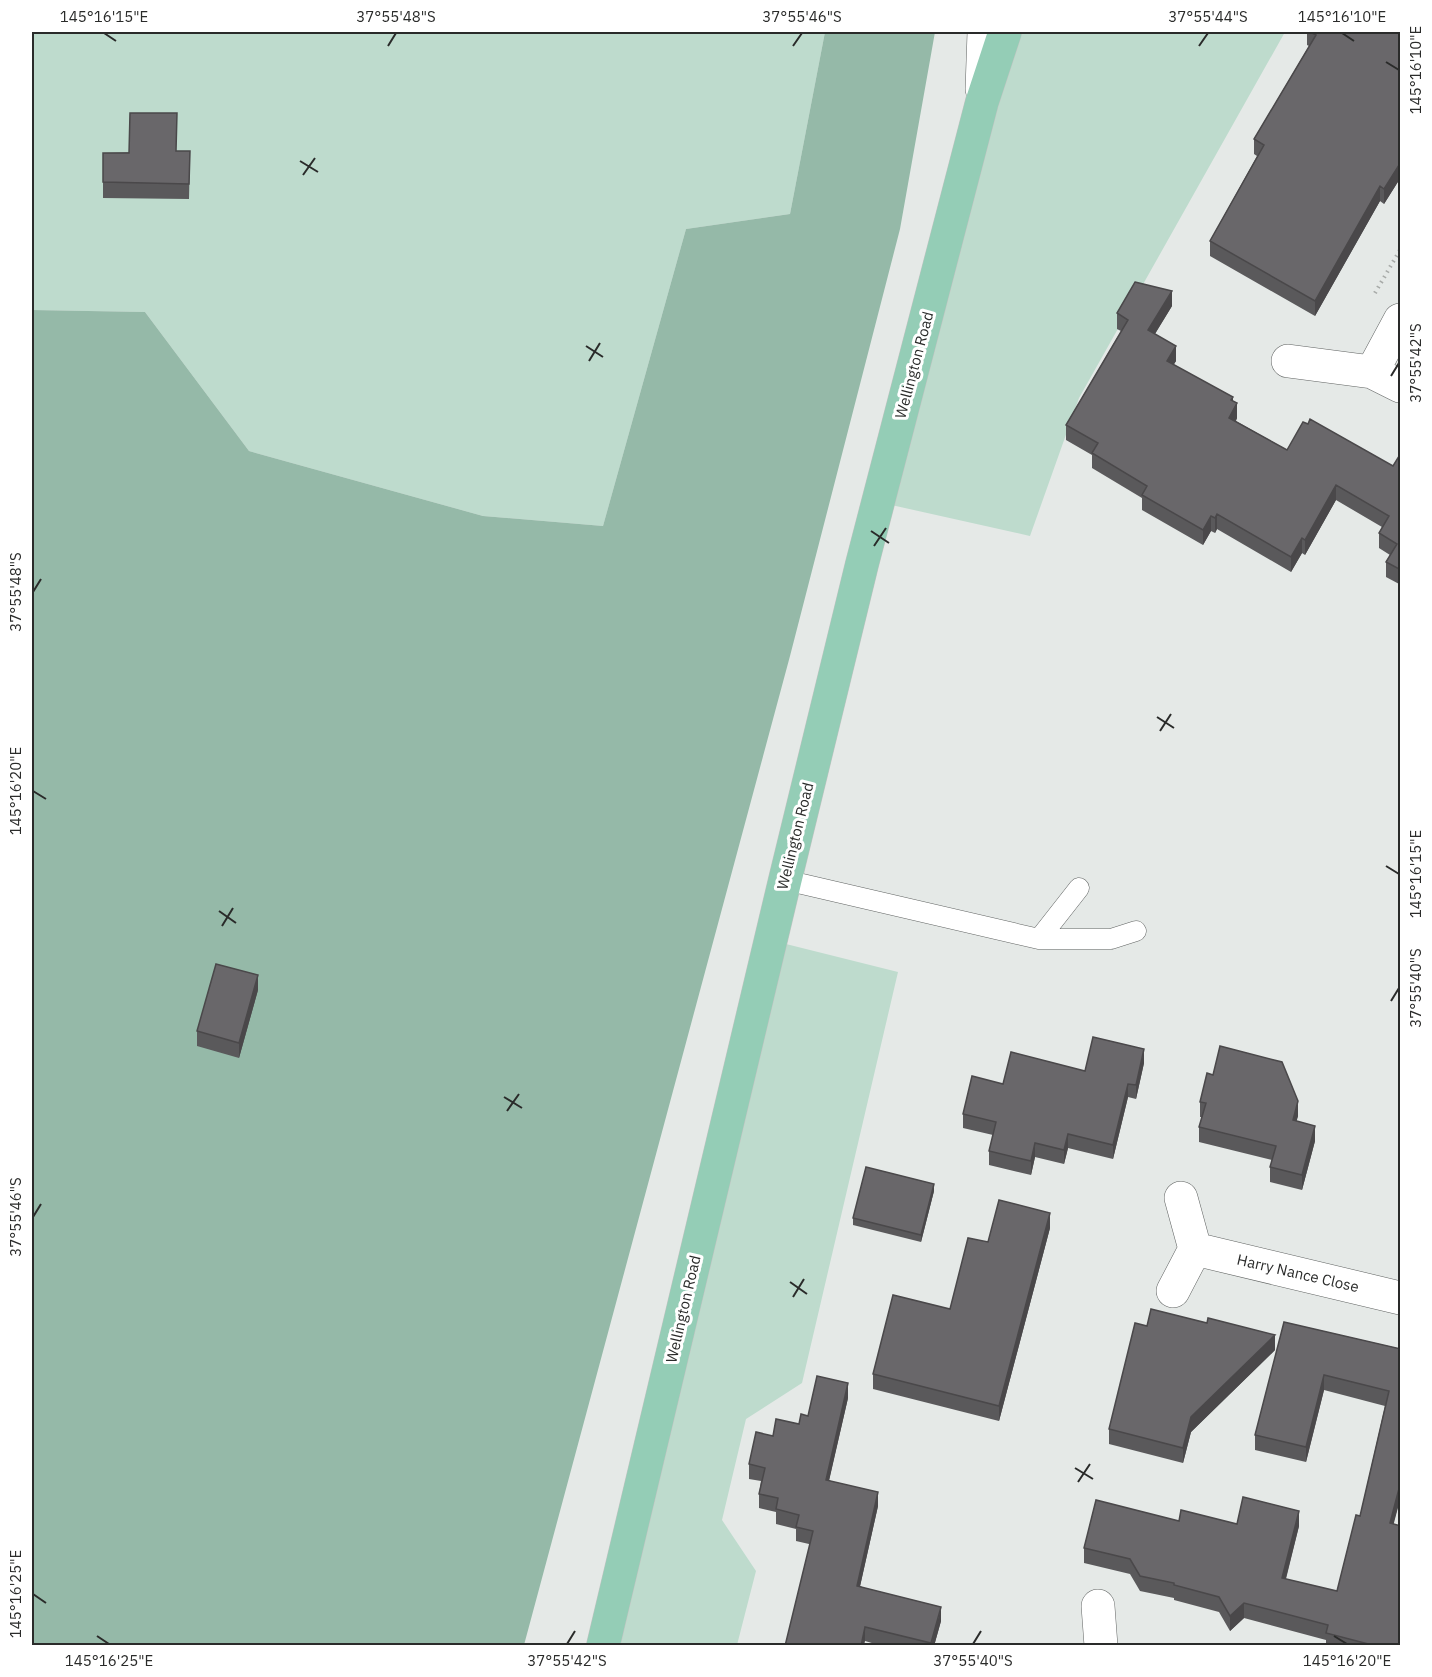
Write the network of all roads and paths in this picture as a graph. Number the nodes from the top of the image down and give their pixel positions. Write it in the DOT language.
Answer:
graph roads {
  1 [pos="984,32"];
  2 [pos="1005,32"];
  3 [pos="982,102"];
  4 [pos="1401,320"];
  5 [pos="1288,361"];
  6 [pos="1372,372"];
  7 [pos="1401,386"];
  8 [pos="785,880"];
  9 [pos="1079,888"];
  10 [pos="1136,931"];
  11 [pos="1039,939"];
  12 [pos="1181,1198"];
  13 [pos="1195,1249"];
  14 [pos="1173,1291"];
  15 [pos="1401,1298"];
  16 [pos="1098,1606"];
  17 [pos="603,1646"];
  18 [pos="1101,1646"];
  1 -- 3 [label="street"];
  2 -- 3 [label="main road, Wellington Road"];
  3 -- 8 [label="main road, Wellington Road"];
  4 -- 6 [label="street"];
  5 -- 6 [label="street"];
  6 -- 7 [label="street"];
  8 -- 11 [label="lane"];
  8 -- 17 [label="main road, Wellington Road"];
  9 -- 11 [label="lane"];
  10 -- 11 [label="lane"];
  12 -- 13 [label="street"];
  13 -- 14 [label="street"];
  13 -- 15 [label="street, Harry Nance Close"];
  16 -- 18 [label="street"];
}
